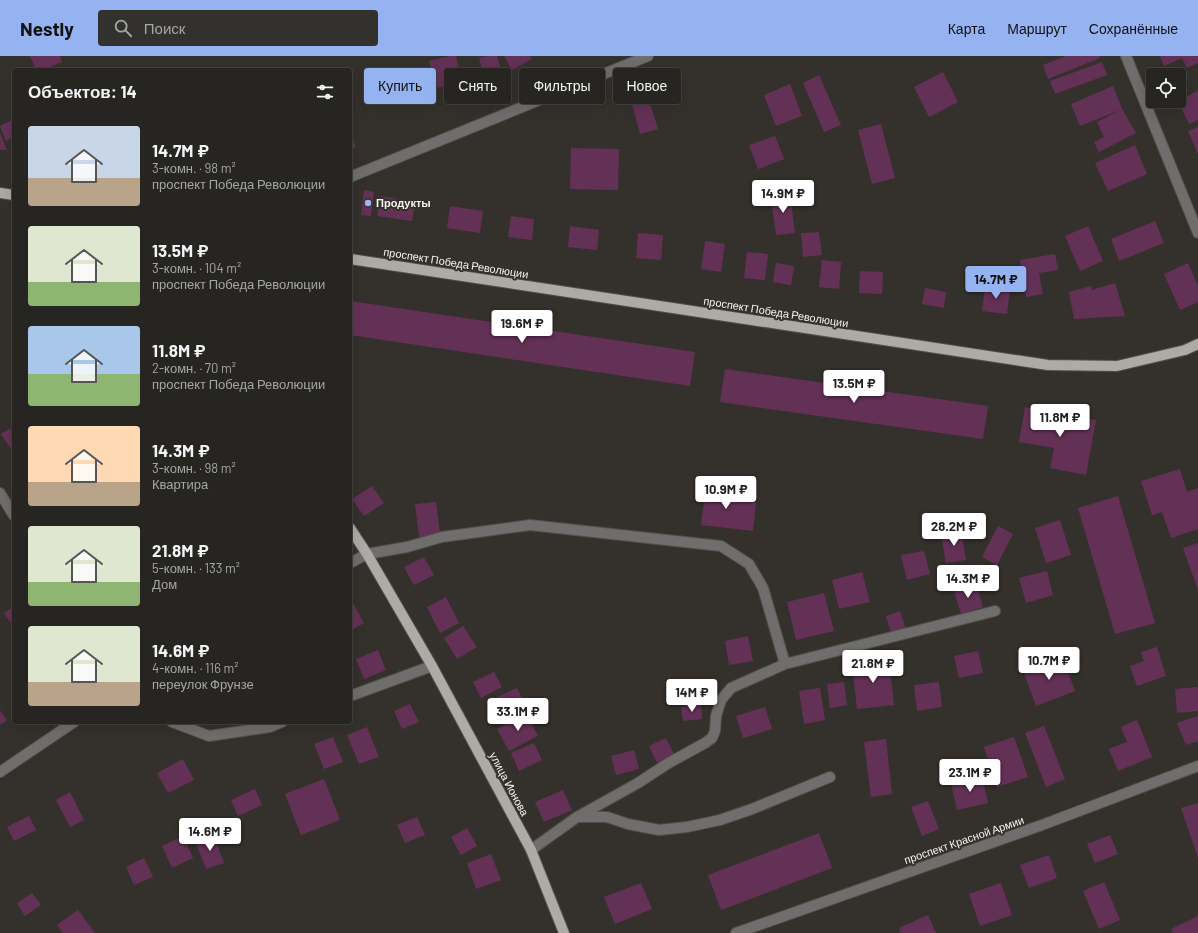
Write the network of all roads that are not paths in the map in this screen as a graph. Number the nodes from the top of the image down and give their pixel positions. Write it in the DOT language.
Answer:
graph roads {
  1 [pos="648,56"];
  2 [pos="1126,56"];
  3 [pos="352,176"];
  4 [pos="0,193"];
  5 [pos="12,195"];
  6 [pos="1198,233"];
  7 [pos="352,259"];
  8 [pos="1198,344"];
  9 [pos="0,493"];
  10 [pos="12,513"];
  11 [pos="352,531"];
  12 [pos="367,554"];
  13 [pos="352,562"];
  14 [pos="995,611"];
  15 [pos="785,664"];
  16 [pos="432,666"];
  17 [pos="352,695"];
  18 [pos="71,724"];
  19 [pos="177,724"];
  20 [pos="277,724"];
  21 [pos="1198,766"];
  22 [pos="0,772"];
  23 [pos="830,777"];
  24 [pos="577,817"];
  25 [pos="532,850"];
  26 [pos="564,933"];
  27 [pos="736,933"];
  1 -- 3 [label="street"];
  2 -- 6 [label="street"];
  4 -- 5 [label="main road"];
  7 -- 8 [label="main road, проспект Победа Революции"];
  9 -- 10 [label="street"];
  11 -- 12 [label="main road, улица Ионова"];
  12 -- 13 [label="street"];
  12 -- 15 [label="street"];
  12 -- 16 [label="main road, улица Ионова"];
  14 -- 15 [label="street"];
  15 -- 24 [label="street"];
  16 -- 17 [label="street"];
  16 -- 25 [label="main road, улица Ионова"];
  18 -- 22 [label="street"];
  19 -- 20 [label="street"];
  21 -- 27 [label="street, проспект Красной Армии"];
  23 -- 24 [label="street"];
  24 -- 25 [label="street"];
  25 -- 26 [label="main road, улица Ионова"];
}
